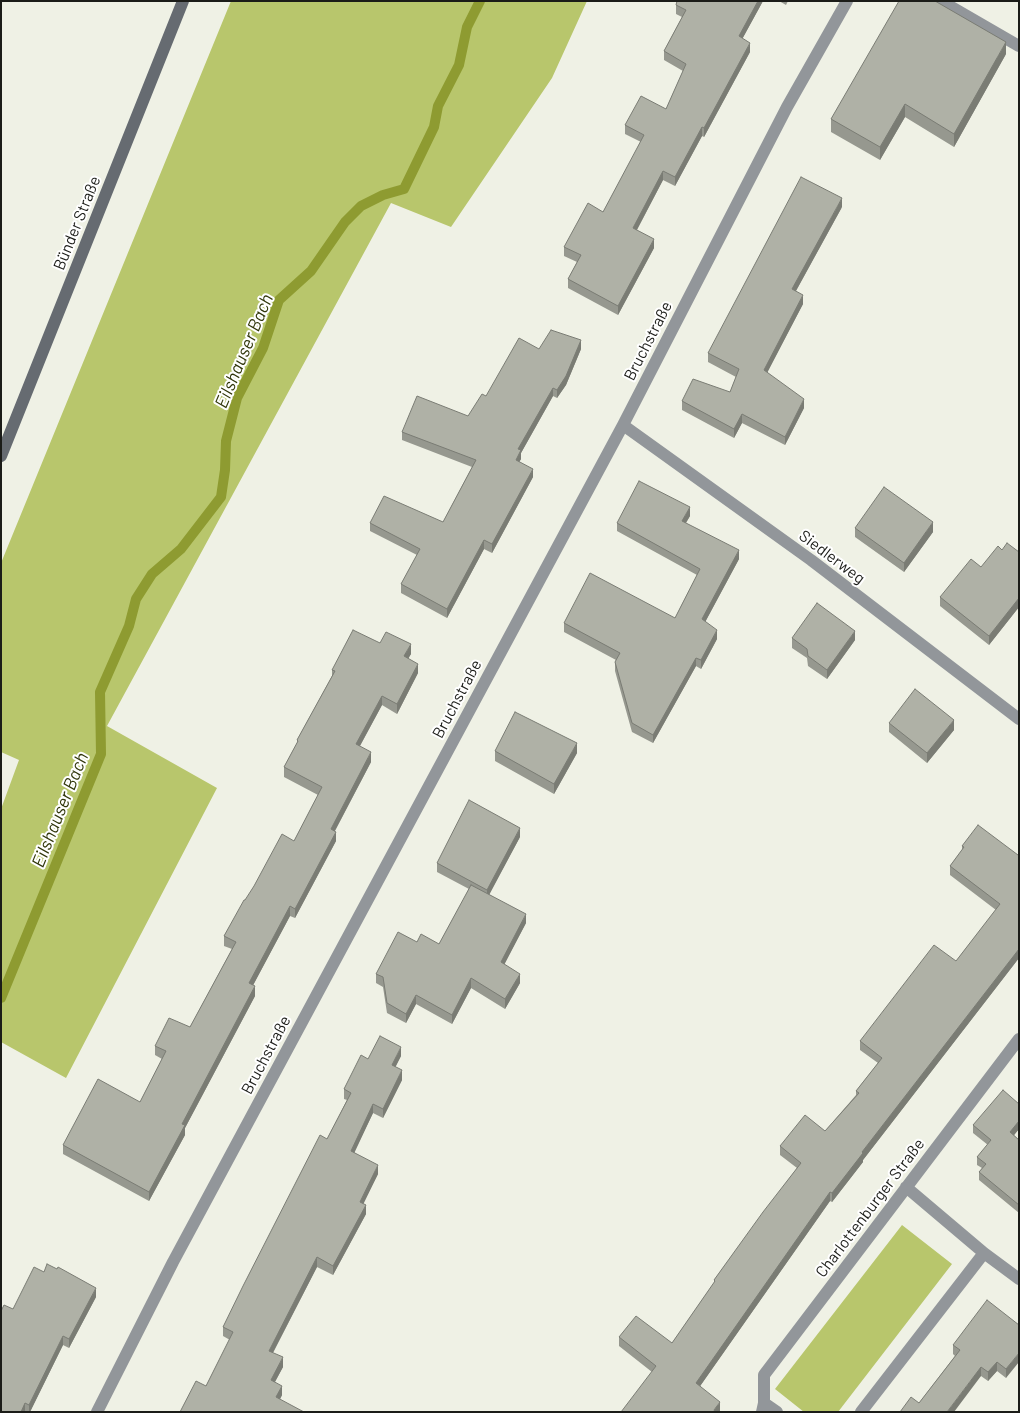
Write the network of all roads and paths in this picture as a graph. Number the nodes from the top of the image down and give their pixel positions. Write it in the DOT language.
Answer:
graph roads {
  1 [pos="183,1"];
  2 [pos="847,1"];
  3 [pos="941,1"];
  4 [pos="1019,46"];
  5 [pos="623,425"];
  6 [pos="1,456"];
  7 [pos="1019,719"];
  8 [pos="1019,1038"];
  9 [pos="906,1187"];
  10 [pos="984,1253"];
  11 [pos="1019,1280"];
  12 [pos="763,1407"];
  13 [pos="97,1412"];
  14 [pos="777,1412"];
  15 [pos="861,1412"];
  1 -- 6 [label="main road, Bünder Straße"];
  2 -- 5 [label="street, Bruchstraße"];
  3 -- 4 [label="street"];
  5 -- 7 [label="street, Siedlerweg"];
  5 -- 13 [label="street, Bruchstraße"];
  8 -- 9 [label="street, Charlottenburger Straße"];
  9 -- 10 [label="street"];
  9 -- 12 [label="street, Charlottenburger Straße"];
  10 -- 11 [label="street"];
  10 -- 15 [label="street"];
  12 -- 14 [label="street, Charlottenburger Straße"];
}
